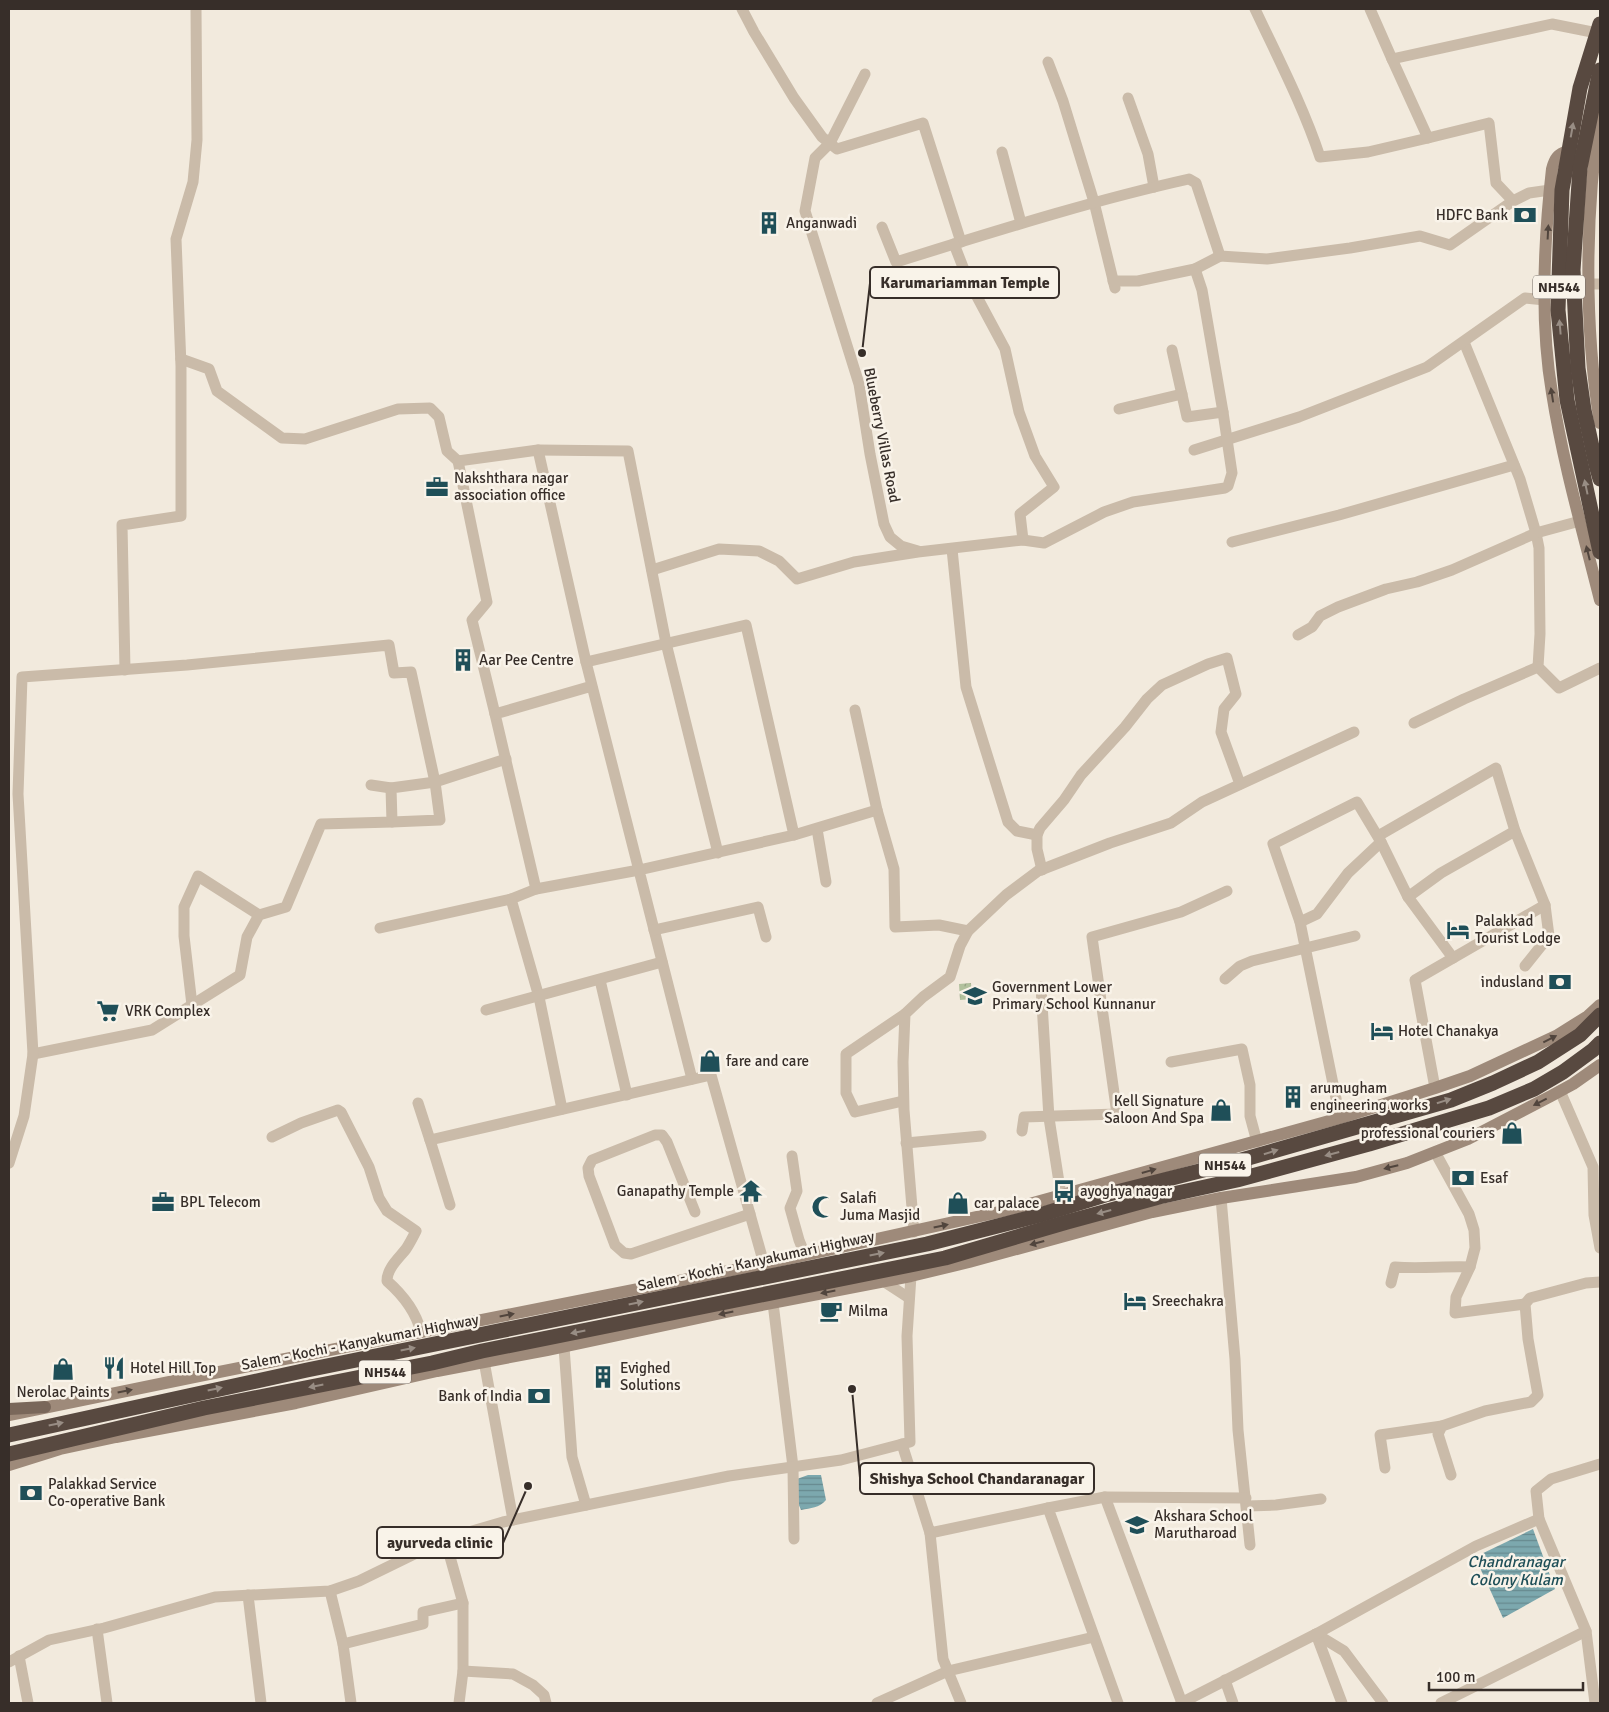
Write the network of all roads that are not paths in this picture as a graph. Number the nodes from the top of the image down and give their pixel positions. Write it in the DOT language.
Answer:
graph roads {
  1 [pos="196,9"];
  2 [pos="742,9"];
  3 [pos="1255,9"];
  4 [pos="1374,10"];
  5 [pos="1599,28"];
  6 [pos="1392,59"];
  7 [pos="1048,62"];
  8 [pos="1600,70"];
  9 [pos="865,74"];
  10 [pos="1128,98"];
  11 [pos="1600,114"];
  12 [pos="1428,138"];
  13 [pos="830,143"];
  14 [pos="1568,151"];
  15 [pos="1002,152"];
  16 [pos="1597,170"];
  17 [pos="1496,183"];
  18 [pos="1154,187"];
  19 [pos="1550,190"];
  20 [pos="1513,201"];
  21 [pos="1094,202"];
  22 [pos="1502,208"];
  23 [pos="1021,223"];
  24 [pos="882,227"];
  25 [pos="958,243"];
  26 [pos="1220,256"];
  27 [pos="1195,269"];
  28 [pos="1595,284"];
  29 [pos="1546,300"];
  30 [pos="1464,342"];
  31 [pos="1172,350"];
  32 [pos="181,359"];
  33 [pos="1182,394"];
  34 [pos="1119,409"];
  35 [pos="1223,412"];
  36 [pos="1600,423"];
  37 [pos="1226,440"];
  38 [pos="538,450"];
  39 [pos="1194,450"];
  40 [pos="458,460"];
  41 [pos="1514,465"];
  42 [pos="1600,479"];
  43 [pos="1580,521"];
  44 [pos="1536,533"];
  45 [pos="1023,540"];
  46 [pos="1232,542"];
  47 [pos="952,548"];
  48 [pos="922,552"];
  49 [pos="1600,552"];
  50 [pos="652,570"];
  51 [pos="1600,600"];
  52 [pos="1298,635"];
  53 [pos="666,643"];
  54 [pos="586,662"];
  55 [pos="1538,667"];
  56 [pos="1600,668"];
  57 [pos="125,670"];
  58 [pos="592,686"];
  59 [pos="855,710"];
  60 [pos="495,714"];
  61 [pos="1414,723"];
  62 [pos="1354,732"];
  63 [pos="506,759"];
  64 [pos="435,782"];
  65 [pos="1240,784"];
  66 [pos="371,785"];
  67 [pos="391,788"];
  68 [pos="877,810"];
  69 [pos="392,822"];
  70 [pos="816,828"];
  71 [pos="1515,831"];
  72 [pos="794,835"];
  73 [pos="1037,835"];
  74 [pos="1379,839"];
  75 [pos="718,853"];
  76 [pos="639,870"];
  77 [pos="1042,870"];
  78 [pos="826,882"];
  79 [pos="536,889"];
  80 [pos="1227,891"];
  81 [pos="1408,897"];
  82 [pos="511,899"];
  83 [pos="1545,905"];
  84 [pos="259,915"];
  85 [pos="1300,922"];
  86 [pos="380,928"];
  87 [pos="654,930"];
  88 [pos="968,931"];
  89 [pos="766,936"];
  90 [pos="1355,936"];
  91 [pos="1304,948"];
  92 [pos="1453,958"];
  93 [pos="662,962"];
  94 [pos="1526,966"];
  95 [pos="1225,979"];
  96 [pos="600,980"];
  97 [pos="1041,987"];
  98 [pos="539,996"];
  99 [pos="192,1005"];
  100 [pos="1600,1005"];
  101 [pos="486,1010"];
  102 [pos="905,1014"];
  103 [pos="1600,1015"];
  104 [pos="1600,1043"];
  105 [pos="33,1054"];
  106 [pos="1171,1062"];
  107 [pos="1600,1065"];
  108 [pos="692,1079"];
  109 [pos="1435,1088"];
  110 [pos="1560,1092"];
  111 [pos="627,1095"];
  112 [pos="903,1101"];
  113 [pos="418,1103"];
  114 [pos="562,1109"];
  115 [pos="1049,1118"];
  116 [pos="1340,1118"];
  117 [pos="1022,1131"];
  118 [pos="981,1136"];
  119 [pos="272,1137"];
  120 [pos="430,1140"];
  121 [pos="1257,1142"];
  122 [pos="906,1143"];
  123 [pos="1435,1152"];
  124 [pos="792,1156"];
  125 [pos="9,1163"];
  126 [pos="1061,1195"];
  127 [pos="1221,1198"];
  128 [pos="450,1205"];
  129 [pos="695,1212"];
  130 [pos="750,1214"];
  131 [pos="914,1232"];
  132 [pos="1600,1248"];
  133 [pos="805,1255"];
  134 [pos="764,1264"];
  135 [pos="1470,1267"];
  136 [pos="911,1276"];
  137 [pos="883,1282"];
  138 [pos="1600,1282"];
  139 [pos="1391,1283"];
  140 [pos="909,1298"];
  141 [pos="773,1303"];
  142 [pos="1525,1304"];
  143 [pos="421,1332"];
  144 [pos="564,1347"];
  145 [pos="484,1362"];
  146 [pos="45,1407"];
  147 [pos="9,1409"];
  148 [pos="9,1415"];
  149 [pos="1442,1426"];
  150 [pos="9,1435"];
  151 [pos="902,1444"];
  152 [pos="9,1454"];
  153 [pos="1600,1464"];
  154 [pos="9,1465"];
  155 [pos="793,1467"];
  156 [pos="1385,1468"];
  157 [pos="1451,1475"];
  158 [pos="1106,1496"];
  159 [pos="1321,1499"];
  160 [pos="1246,1502"];
  161 [pos="586,1505"];
  162 [pos="1048,1508"];
  163 [pos="1539,1519"];
  164 [pos="513,1520"];
  165 [pos="930,1533"];
  166 [pos="445,1539"];
  167 [pos="794,1539"];
  168 [pos="1250,1546"];
  169 [pos="330,1590"];
  170 [pos="248,1595"];
  171 [pos="463,1603"];
  172 [pos="97,1629"];
  173 [pos="1586,1631"];
  174 [pos="1316,1634"];
  175 [pos="1094,1637"];
  176 [pos="343,1644"];
  177 [pos="19,1656"];
  178 [pos="9,1662"];
  179 [pos="463,1671"];
  180 [pos="948,1672"];
  181 [pos="1225,1680"];
  182 [pos="902,1692"];
  183 [pos="28,1703"];
  184 [pos="107,1703"];
  185 [pos="261,1703"];
  186 [pos="351,1703"];
  187 [pos="459,1703"];
  188 [pos="546,1703"];
  189 [pos="877,1703"];
  190 [pos="907,1703"];
  191 [pos="961,1703"];
  192 [pos="1118,1703"];
  193 [pos="1181,1703"];
  194 [pos="1233,1703"];
  195 [pos="1342,1703"];
  196 [pos="1383,1703"];
  197 [pos="1442,1703"];
  198 [pos="1595,1703"];
  1 -- 32 [label="street"];
  2 -- 13 [label="street"];
  3 -- 12 [label="street"];
  4 -- 6 [label="street"];
  5 -- 6 [label="street"];
  14 -- 5 [label="highway, NH544, one-way"];
  6 -- 12 [label="street"];
  7 -- 21 [label="street"];
  8 -- 42 [label="highway, NH544"];
  9 -- 13 [label="street, Blueberry Villas Road"];
  10 -- 18 [label="street"];
  11 -- 16 [label="street"];
  12 -- 17 [label="street"];
  13 -- 25 [label="street"];
  13 -- 48 [label="street, Blueberry Villas Road"];
  14 -- 19 [label="street"];
  49 -- 14 [label="highway, NH544, one-way"];
  15 -- 23 [label="street"];
  16 -- 28 [label="street"];
  17 -- 20 [label="street"];
  17 -- 22 [label="street"];
  18 -- 21 [label="street"];
  18 -- 26 [label="street"];
  19 -- 20 [label="street"];
  29 -- 19 [label="street, one-way"];
  20 -- 22 [label="street"];
  21 -- 23 [label="street"];
  21 -- 27 [label="street"];
  22 -- 26 [label="street"];
  23 -- 25 [label="street"];
  24 -- 25 [label="street"];
  25 -- 45 [label="street"];
  26 -- 27 [label="street"];
  27 -- 35 [label="street"];
  28 -- 36 [label="street"];
  29 -- 30 [label="street"];
  43 -- 29 [label="street, one-way"];
  30 -- 37 [label="street"];
  30 -- 41 [label="street"];
  31 -- 33 [label="street"];
  32 -- 40 [label="street"];
  32 -- 57 [label="street"];
  33 -- 34 [label="street"];
  33 -- 35 [label="street"];
  35 -- 37 [label="street"];
  37 -- 39 [label="street"];
  37 -- 45 [label="street"];
  38 -- 40 [label="street"];
  38 -- 50 [label="street"];
  38 -- 54 [label="street"];
  40 -- 60 [label="street"];
  41 -- 44 [label="street"];
  41 -- 46 [label="street"];
  43 -- 44 [label="street"];
  51 -- 43 [label="street, one-way"];
  44 -- 52 [label="street"];
  44 -- 55 [label="street"];
  45 -- 47 [label="street"];
  47 -- 48 [label="street"];
  47 -- 73 [label="street"];
  48 -- 50 [label="street"];
  50 -- 53 [label="street"];
  53 -- 54 [label="street"];
  53 -- 72 [label="street"];
  53 -- 75 [label="street"];
  54 -- 58 [label="street"];
  55 -- 56 [label="street"];
  55 -- 61 [label="street"];
  57 -- 64 [label="street"];
  57 -- 105 [label="street"];
  58 -- 60 [label="street"];
  58 -- 76 [label="street"];
  59 -- 68 [label="street"];
  60 -- 63 [label="street"];
  62 -- 65 [label="street"];
  63 -- 64 [label="street"];
  63 -- 79 [label="street"];
  64 -- 67 [label="street"];
  64 -- 69 [label="street"];
  65 -- 73 [label="street"];
  65 -- 77 [label="street"];
  66 -- 67 [label="street"];
  67 -- 69 [label="street"];
  68 -- 70 [label="street"];
  68 -- 88 [label="street"];
  69 -- 84 [label="street"];
  70 -- 72 [label="street"];
  70 -- 78 [label="street"];
  71 -- 74 [label="street"];
  71 -- 81 [label="street"];
  71 -- 83 [label="street"];
  72 -- 75 [label="street"];
  73 -- 77 [label="street"];
  74 -- 81 [label="street"];
  74 -- 85 [label="street"];
  74 -- 85 [label="street"];
  75 -- 76 [label="street"];
  76 -- 79 [label="street"];
  76 -- 87 [label="street"];
  77 -- 88 [label="street"];
  79 -- 82 [label="street"];
  80 -- 115 [label="street"];
  81 -- 92 [label="street"];
  82 -- 86 [label="street"];
  82 -- 98 [label="street"];
  83 -- 92 [label="street"];
  83 -- 94 [label="street"];
  84 -- 99 [label="street"];
  84 -- 99 [label="street"];
  85 -- 91 [label="street"];
  87 -- 89 [label="street"];
  87 -- 93 [label="street"];
  88 -- 102 [label="street"];
  90 -- 91 [label="street"];
  91 -- 95 [label="street"];
  91 -- 116 [label="street"];
  92 -- 109 [label="street"];
  93 -- 96 [label="street"];
  93 -- 108 [label="street"];
  96 -- 98 [label="street"];
  96 -- 111 [label="street"];
  97 -- 115 [label="street"];
  98 -- 101 [label="street"];
  98 -- 114 [label="street"];
  99 -- 105 [label="street"];
  109 -- 100 [label="street, one-way"];
  102 -- 112 [label="street"];
  102 -- 112 [label="street"];
  150 -- 103 [label="highway, Salem - Kochi - Kanyakumari Highway / NH544, one-way"];
  104 -- 152 [label="highway, NH544, one-way"];
  105 -- 125 [label="street"];
  106 -- 121 [label="street"];
  107 -- 110 [label="street"];
  108 -- 111 [label="street"];
  108 -- 130 [label="street"];
  109 -- 116 [label="street"];
  110 -- 123 [label="street, one-way"];
  110 -- 132 [label="street"];
  111 -- 114 [label="street"];
  112 -- 122 [label="street"];
  113 -- 120 [label="street"];
  114 -- 120 [label="street"];
  115 -- 117 [label="street"];
  115 -- 126 [label="street"];
  116 -- 121 [label="street"];
  118 -- 122 [label="street"];
  119 -- 143 [label="street"];
  120 -- 128 [label="street"];
  126 -- 121 [label="street, one-way"];
  122 -- 131 [label="street"];
  123 -- 127 [label="street, one-way"];
  123 -- 135 [label="street"];
  124 -- 133 [label="street"];
  131 -- 126 [label="street, one-way"];
  127 -- 136 [label="street, one-way"];
  127 -- 160 [label="street"];
  129 -- 130 [label="street"];
  130 -- 134 [label="street"];
  131 -- 133 [label="street"];
  133 -- 134 [label="street"];
  143 -- 134 [label="street, one-way"];
  135 -- 139 [label="street"];
  135 -- 142 [label="street"];
  136 -- 137 [label="street"];
  136 -- 140 [label="street"];
  137 -- 140 [label="street"];
  137 -- 141 [label="street, one-way"];
  138 -- 142 [label="street"];
  140 -- 151 [label="street"];
  141 -- 144 [label="street, one-way"];
  141 -- 155 [label="street"];
  142 -- 149 [label="street"];
  146 -- 143 [label="street, one-way"];
  144 -- 145 [label="street"];
  144 -- 161 [label="street"];
  145 -- 154 [label="street"];
  145 -- 164 [label="street"];
  146 -- 147 [label="main road"];
  146 -- 148 [label="street"];
  149 -- 156 [label="street"];
  149 -- 157 [label="street"];
  151 -- 155 [label="street"];
  151 -- 165 [label="street"];
  153 -- 163 [label="street"];
  155 -- 161 [label="street"];
  155 -- 167 [label="street"];
  158 -- 160 [label="street"];
  158 -- 162 [label="street"];
  158 -- 193 [label="street"];
  159 -- 160 [label="street"];
  160 -- 168 [label="street"];
  161 -- 164 [label="street"];
  162 -- 165 [label="street"];
  162 -- 175 [label="street"];
  163 -- 173 [label="street"];
  163 -- 174 [label="street"];
  164 -- 166 [label="street"];
  165 -- 180 [label="street"];
  166 -- 169 [label="street"];
  166 -- 171 [label="street"];
  169 -- 170 [label="street"];
  169 -- 176 [label="street"];
  170 -- 172 [label="street"];
  170 -- 185 [label="street"];
  171 -- 176 [label="street"];
  171 -- 179 [label="street"];
  172 -- 177 [label="street"];
  172 -- 184 [label="street"];
  173 -- 197 [label="street"];
  173 -- 198 [label="street"];
  174 -- 181 [label="street"];
  174 -- 195 [label="street"];
  174 -- 196 [label="street"];
  175 -- 180 [label="street"];
  175 -- 192 [label="street"];
  176 -- 186 [label="street"];
  177 -- 178 [label="street"];
  177 -- 183 [label="street"];
  179 -- 187 [label="street"];
  179 -- 188 [label="street"];
  180 -- 182 [label="street"];
  180 -- 191 [label="street"];
  181 -- 193 [label="street"];
  181 -- 194 [label="street"];
  182 -- 189 [label="street"];
  182 -- 190 [label="street"];
}
